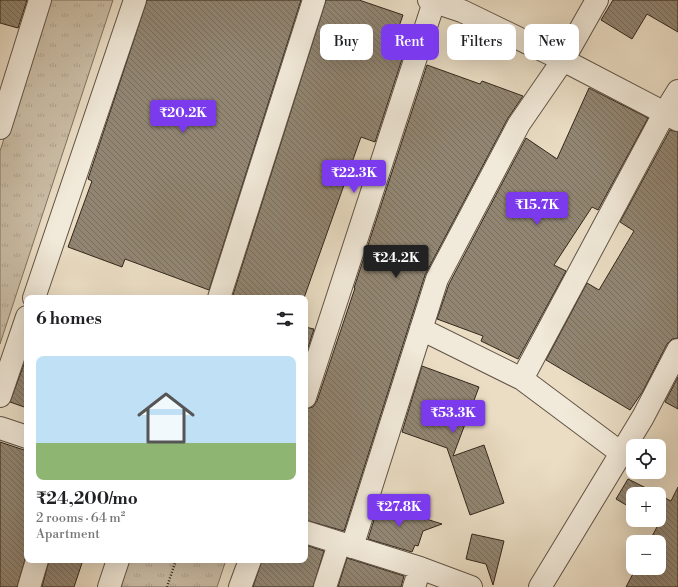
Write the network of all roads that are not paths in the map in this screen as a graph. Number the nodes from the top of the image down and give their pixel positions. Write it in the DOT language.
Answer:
graph roads {
  1 [pos="40,0"];
  2 [pos="135,0"];
  3 [pos="314,0"];
  4 [pos="597,0"];
  5 [pos="431,1"];
  6 [pos="579,32"];
  7 [pos="524,41"];
  8 [pos="563,60"];
  9 [pos="678,91"];
  10 [pos="671,116"];
  11 [pos="0,128"];
  12 [pos="35,295"];
  13 [pos="220,295"];
  14 [pos="24,326"];
  15 [pos="420,329"];
  16 [pos="678,350"];
  17 [pos="522,379"];
  18 [pos="308,387"];
  19 [pos="0,396"];
  20 [pos="0,428"];
  21 [pos="24,436"];
  22 [pos="621,453"];
  23 [pos="308,533"];
  24 [pos="346,546"];
  25 [pos="37,563"];
  26 [pos="117,563"];
  27 [pos="249,563"];
  28 [pos="417,577"];
  29 [pos="29,587"];
  30 [pos="109,587"];
  31 [pos="240,587"];
  32 [pos="325,587"];
  33 [pos="471,587"];
  34 [pos="540,587"];
  1 -- 11 [label="street"];
  2 -- 12 [label="street"];
  3 -- 13 [label="street"];
  4 -- 6 [label="street"];
  5 -- 7 [label="street"];
  5 -- 18 [label="street"];
  8 -- 10 [label="street"];
  8 -- 15 [label="street"];
  9 -- 10 [label="street"];
  10 -- 17 [label="street"];
  14 -- 19 [label="street"];
  15 -- 17 [label="street"];
  15 -- 24 [label="street"];
  16 -- 22 [label="street"];
  17 -- 22 [label="street"];
  20 -- 21 [label="street"];
  22 -- 34 [label="street"];
  23 -- 24 [label="street"];
  24 -- 28 [label="street"];
  24 -- 32 [label="street"];
  25 -- 29 [label="street"];
  26 -- 30 [label="street"];
  27 -- 31 [label="street"];
  28 -- 33 [label="street"];
}
